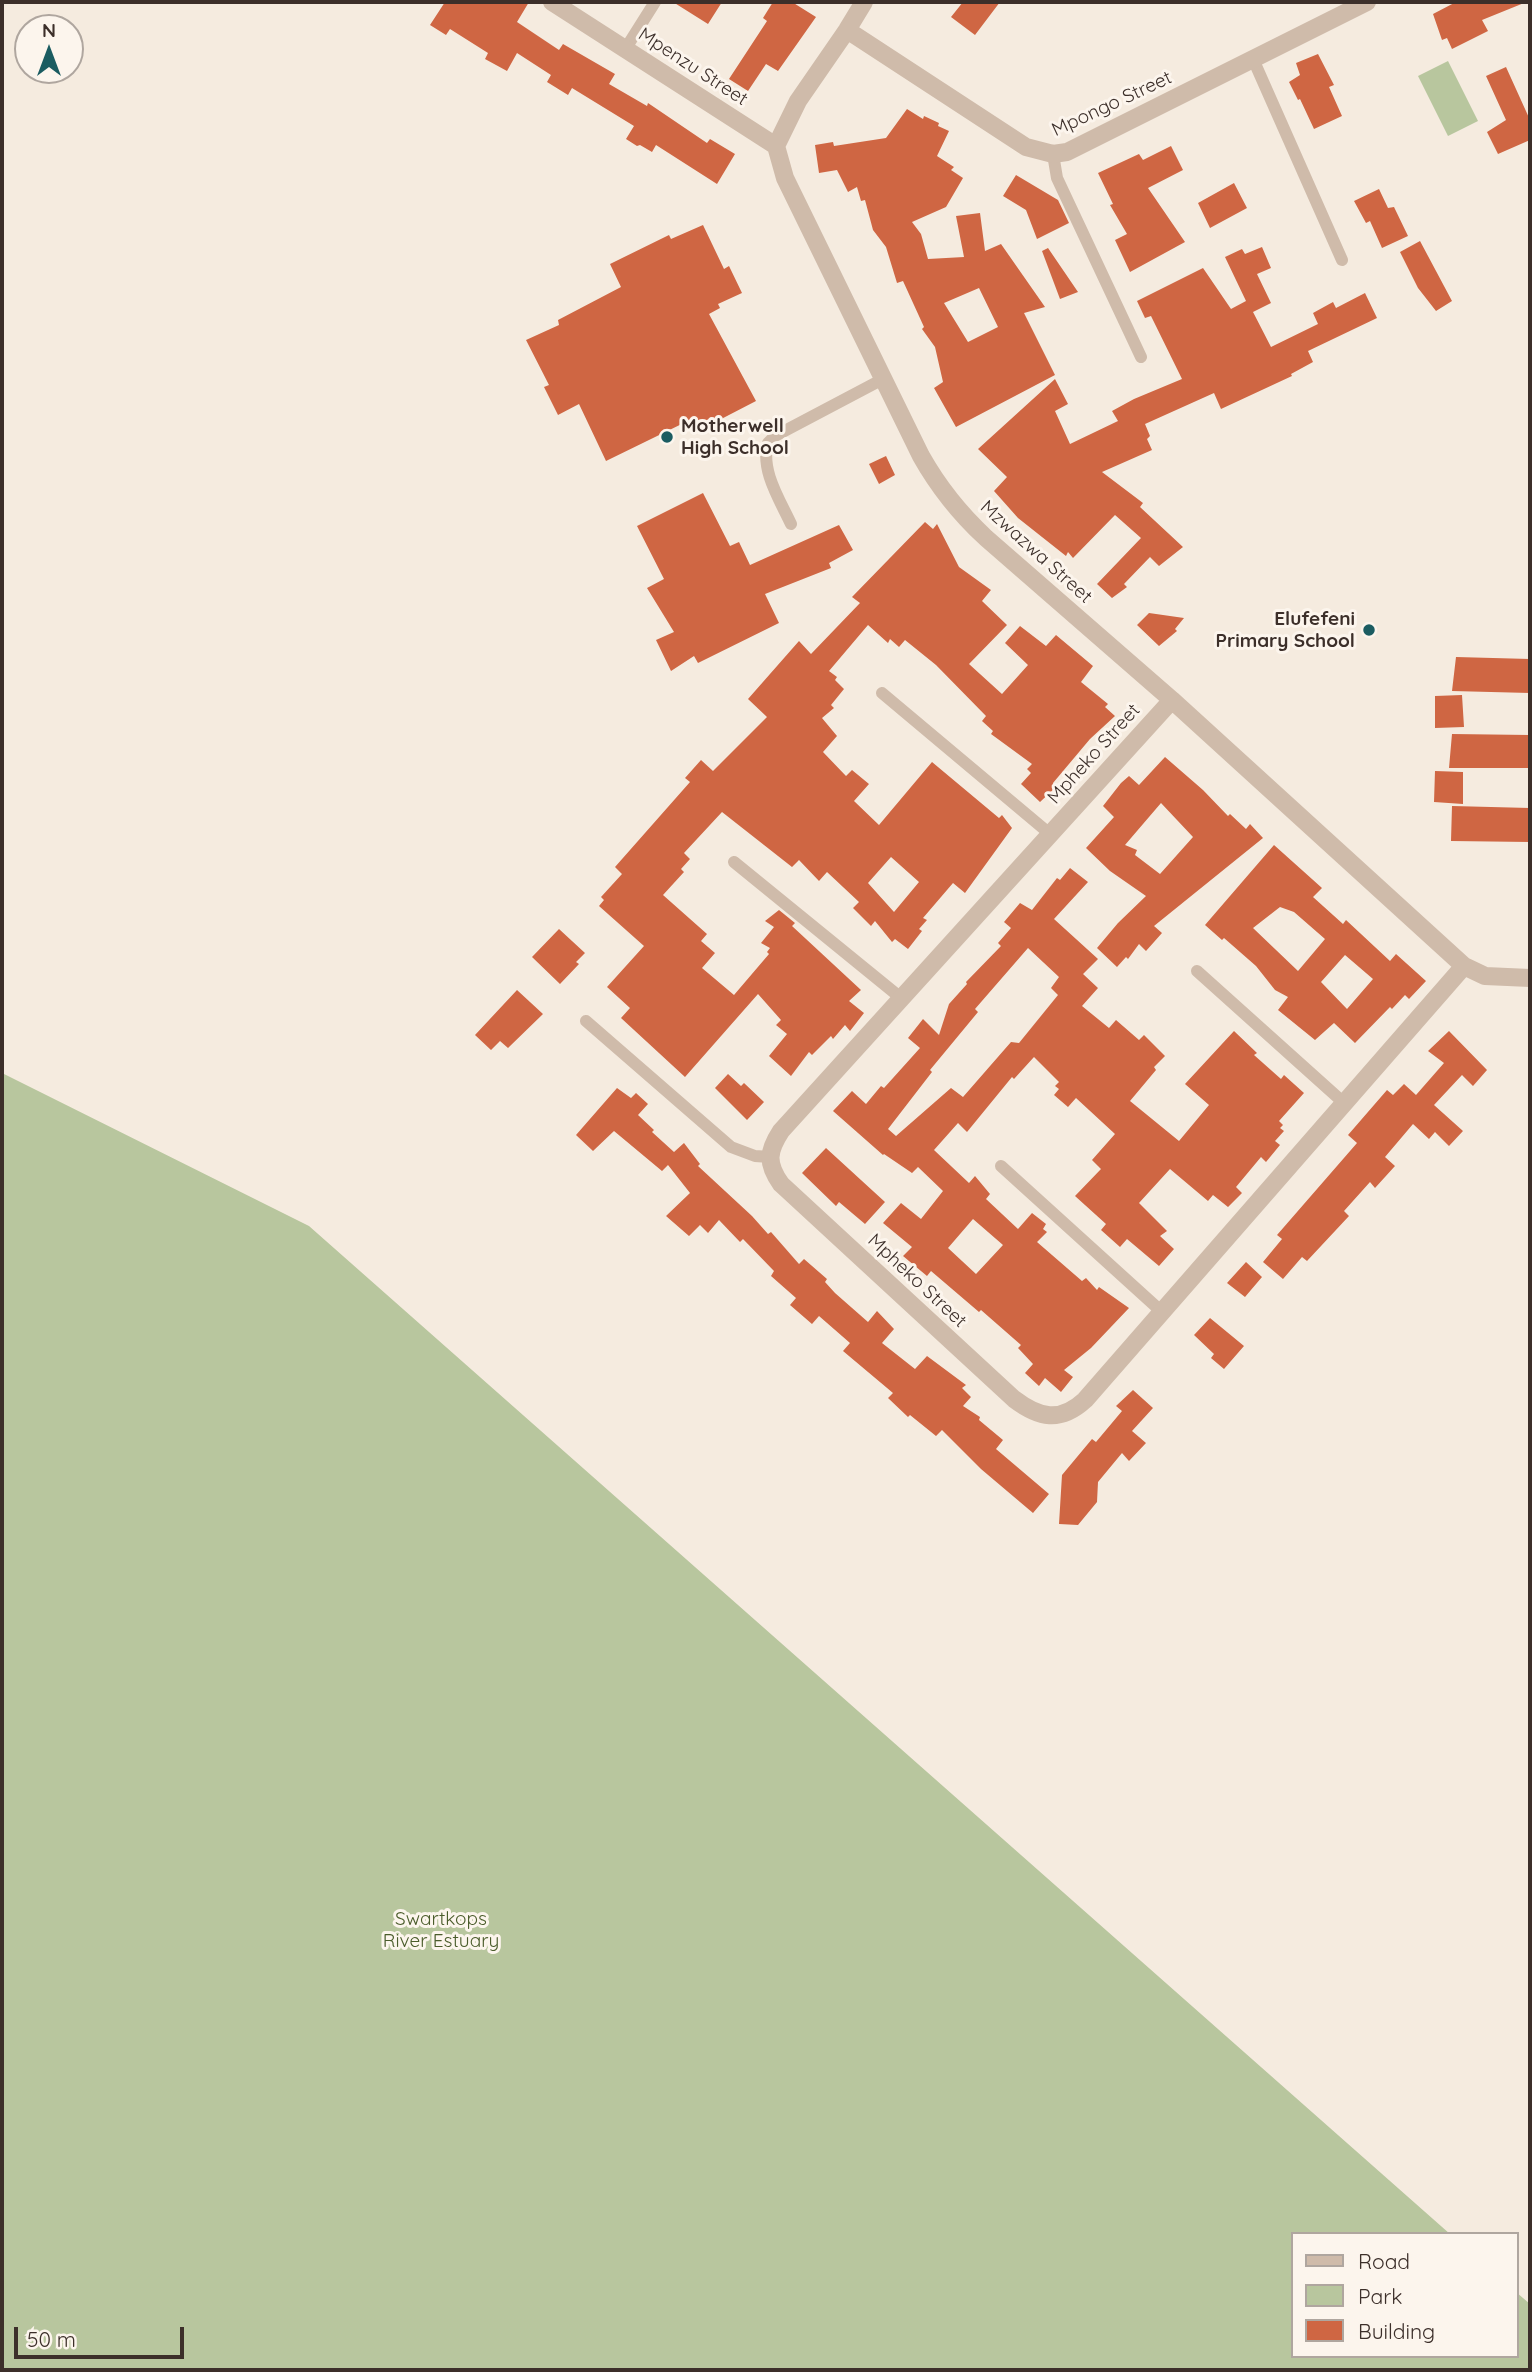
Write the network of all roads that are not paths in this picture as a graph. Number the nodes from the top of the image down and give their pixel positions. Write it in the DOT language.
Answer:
graph roads {
  1 [pos="552,2"];
  2 [pos="655,2"];
  3 [pos="864,2"];
  4 [pos="1367,2"];
  5 [pos="848,30"];
  6 [pos="626,48"];
  7 [pos="1253,60"];
  8 [pos="776,146"];
  9 [pos="1053,154"];
  10 [pos="1342,260"];
  11 [pos="1141,357"];
  12 [pos="883,379"];
  13 [pos="792,524"];
  14 [pos="882,693"];
  15 [pos="1172,699"];
  16 [pos="1050,834"];
  17 [pos="734,862"];
  18 [pos="1464,967"];
  19 [pos="1197,971"];
  20 [pos="1530,978"];
  21 [pos="901,998"];
  22 [pos="586,1021"];
  23 [pos="1344,1103"];
  24 [pos="771,1157"];
  25 [pos="1001,1166"];
  26 [pos="1162,1312"];
  1 -- 6 [label="street, Mpenzu Street"];
  2 -- 6 [label="lane"];
  3 -- 5 [label="street"];
  4 -- 7 [label="street, Mpongo Street"];
  5 -- 8 [label="street"];
  5 -- 9 [label="street, Mpongo Street"];
  6 -- 8 [label="street, Mpenzu Street"];
  7 -- 9 [label="street, Mpongo Street"];
  7 -- 10 [label="lane"];
  8 -- 12 [label="street, Mzwazwa Street"];
  9 -- 11 [label="lane"];
  12 -- 13 [label="lane"];
  12 -- 15 [label="street, Mzwazwa Street"];
  14 -- 16 [label="lane"];
  15 -- 16 [label="street, Mpheko Street"];
  15 -- 18 [label="street, Mzwazwa Street"];
  16 -- 21 [label="street, Mpheko Street"];
  17 -- 21 [label="lane"];
  18 -- 20 [label="street, Mzwazwa Street"];
  18 -- 23 [label="street, Mpheko Street"];
  19 -- 23 [label="lane"];
  21 -- 24 [label="street, Mpheko Street"];
  22 -- 24 [label="lane"];
  23 -- 26 [label="street, Mpheko Street"];
  24 -- 26 [label="street, Mpheko Street"];
  25 -- 26 [label="lane"];
}
